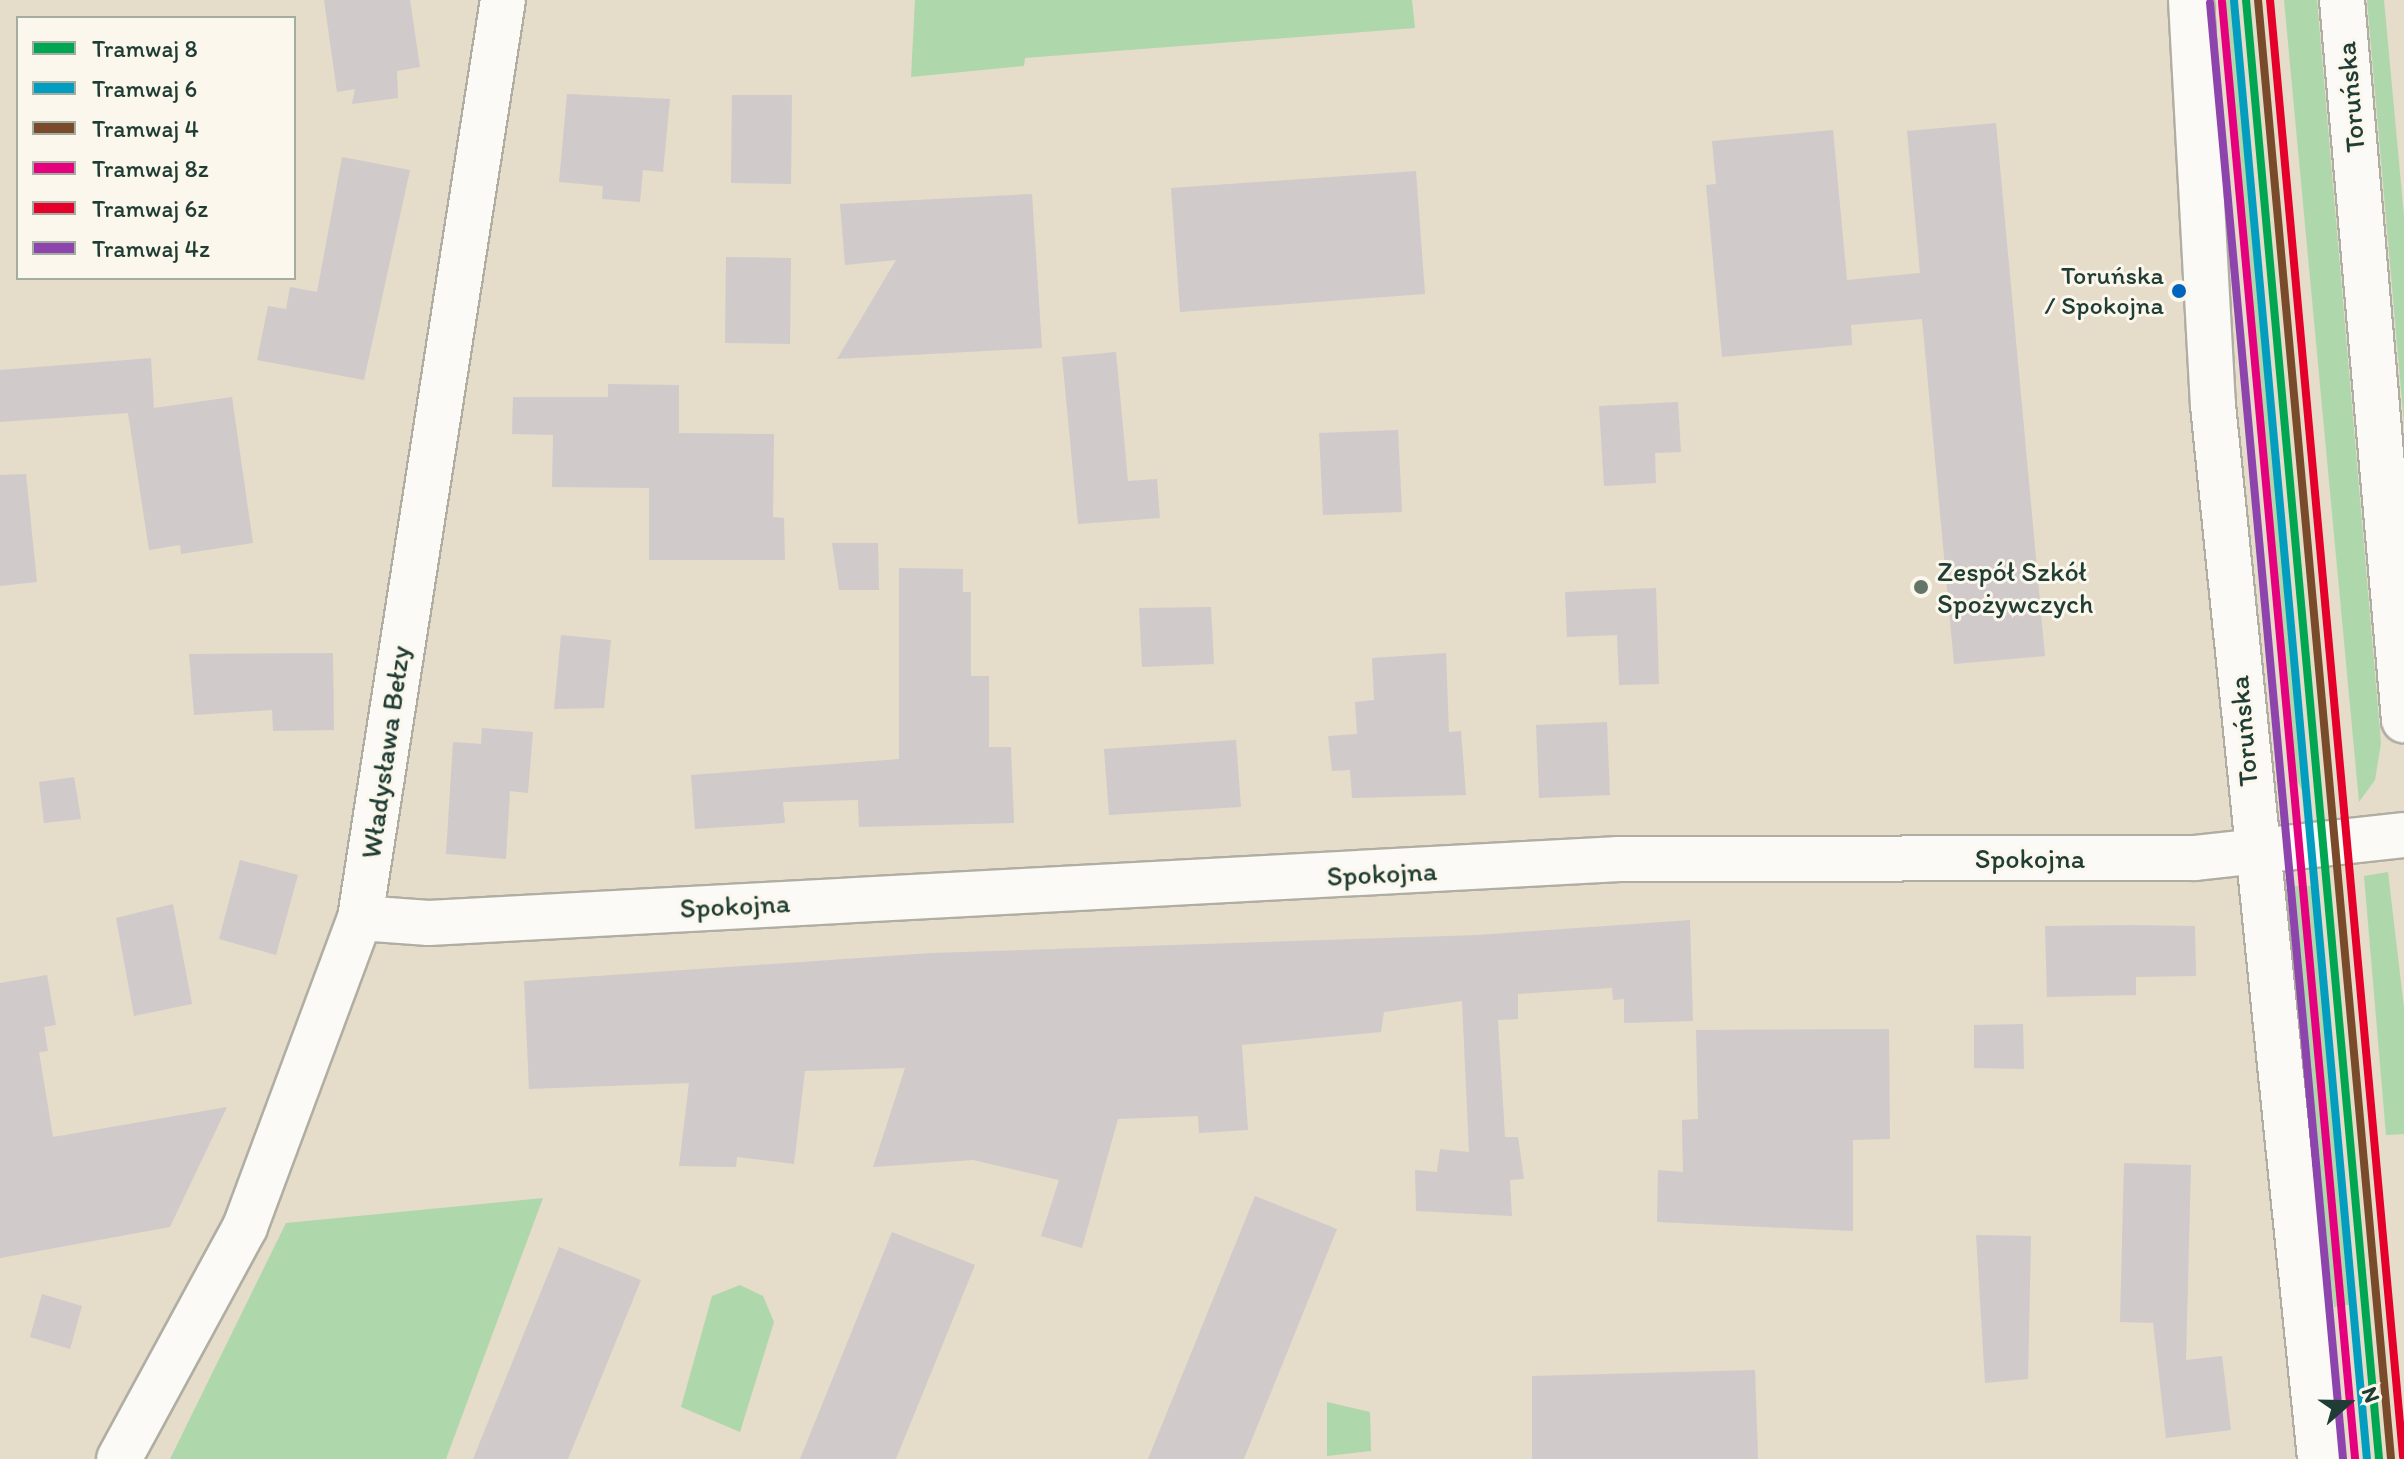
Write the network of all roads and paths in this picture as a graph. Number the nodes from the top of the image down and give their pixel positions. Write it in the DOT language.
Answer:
graph roads {
  1 [pos="503,0"];
  2 [pos="2191,0"];
  3 [pos="2342,0"];
  4 [pos="2404,720"];
  5 [pos="2404,835"];
  6 [pos="2253,854"];
  7 [pos="360,918"];
  8 [pos="119,1459"];
  9 [pos="2320,1459"];
  1 -- 7 [label="street, Władysława Bełzy"];
  2 -- 6 [label="street, Toruńska"];
  3 -- 4 [label="street, Toruńska"];
  5 -- 6 [label="street, Spokojna"];
  6 -- 7 [label="street, Spokojna"];
  6 -- 9 [label="street, Toruńska"];
  7 -- 8 [label="street, Władysława Bełzy"];
}
